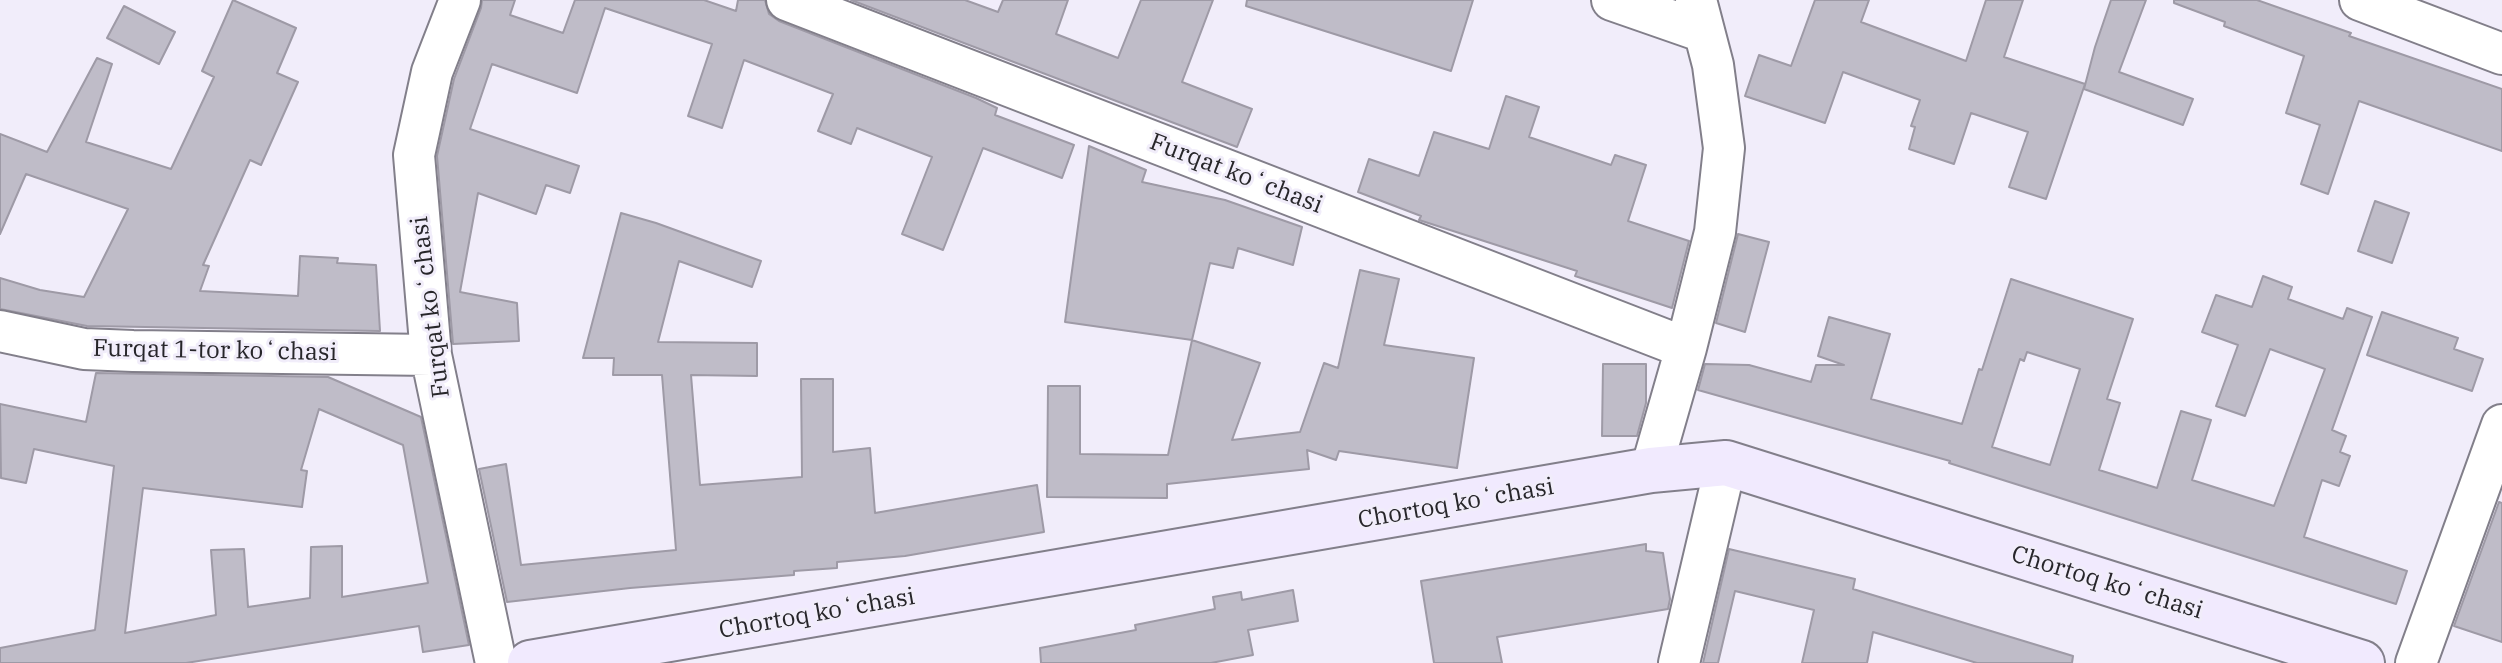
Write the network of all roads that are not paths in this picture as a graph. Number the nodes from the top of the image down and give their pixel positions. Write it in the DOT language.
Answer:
graph roads {
  1 [pos="460,0"];
  2 [pos="787,0"];
  3 [pos="1612,0"];
  4 [pos="2360,0"];
  5 [pos="1700,16"];
  6 [pos="2502,54"];
  7 [pos="0,331"];
  8 [pos="1686,348"];
  9 [pos="431,355"];
  10 [pos="2502,425"];
  11 [pos="1726,463"];
  12 [pos="1651,470"];
  13 [pos="496,663"];
  14 [pos="530,663"];
  15 [pos="1679,663"];
  16 [pos="2362,663"];
  17 [pos="2416,663"];
  1 -- 9 [label="street, Furqat koʻchasi"];
  2 -- 8 [label="street, Furqat koʻchasi"];
  3 -- 5 [label="street"];
  4 -- 6 [label="street"];
  5 -- 8 [label="street"];
  7 -- 9 [label="street, Furqat 1-tor koʻchasi"];
  8 -- 12 [label="street"];
  9 -- 13 [label="street, Furqat koʻchasi"];
  10 -- 17 [label="street"];
  11 -- 12 [label="main road, Chortoq koʻchasi"];
  11 -- 15 [label="street"];
  11 -- 16 [label="main road, Chortoq koʻchasi"];
  12 -- 14 [label="main road, Chortoq koʻchasi"];
}
